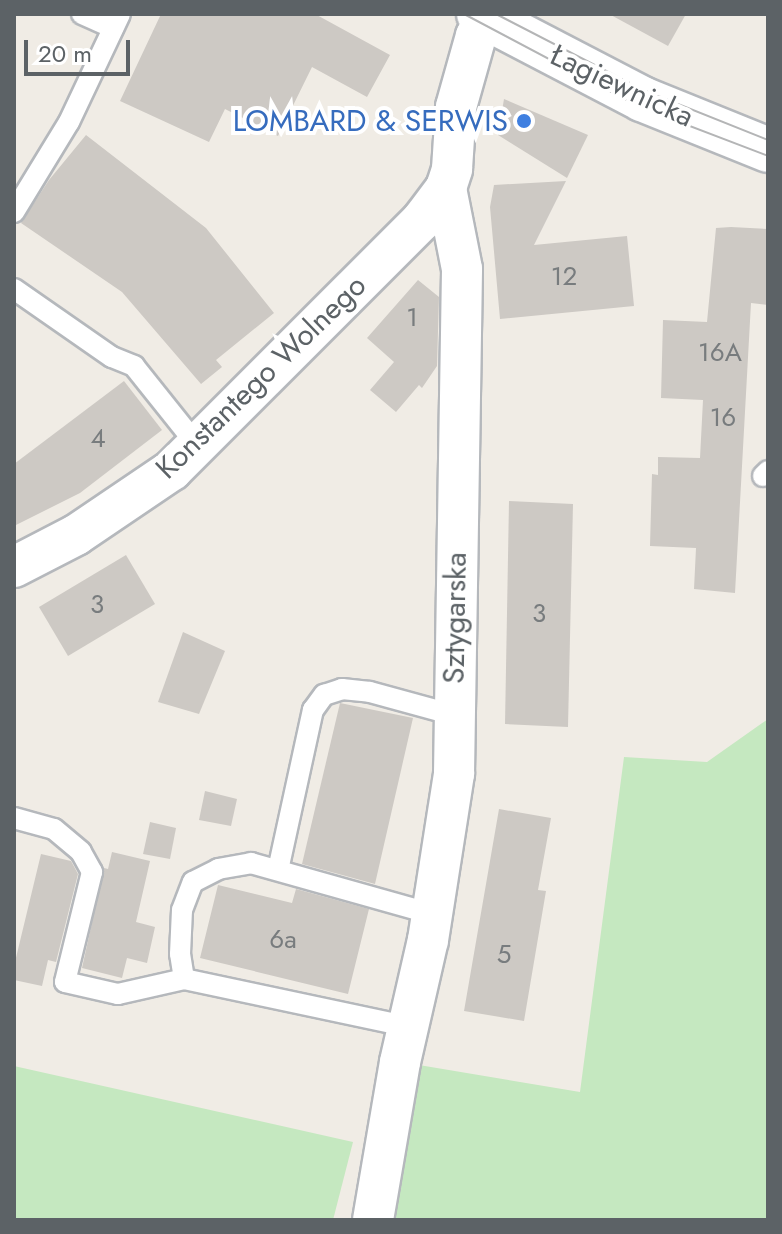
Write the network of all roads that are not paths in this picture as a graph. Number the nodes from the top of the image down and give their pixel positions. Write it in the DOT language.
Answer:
graph roads {
  1 [pos="82,14"];
  2 [pos="483,16"];
  3 [pos="116,21"];
  4 [pos="768,150"];
  5 [pos="446,188"];
  6 [pos="14,212"];
  7 [pos="14,289"];
  8 [pos="197,445"];
  9 [pos="14,567"];
  10 [pos="454,715"];
  11 [pos="14,818"];
  12 [pos="278,870"];
  13 [pos="433,914"];
  14 [pos="184,979"];
  15 [pos="409,1027"];
  16 [pos="373,1220"];
  1 -- 3 [label="lane"];
  2 -- 4 [label="street, Łagiewnicka"];
  2 -- 5 [label="street, Sztygarska"];
  3 -- 6 [label="lane"];
  5 -- 8 [label="street, Konstantego Wolnego"];
  5 -- 10 [label="street, Sztygarska"];
  7 -- 8 [label="lane"];
  8 -- 9 [label="street, Konstantego Wolnego"];
  10 -- 12 [label="lane"];
  10 -- 13 [label="street, Sztygarska"];
  11 -- 14 [label="lane"];
  12 -- 13 [label="lane"];
  12 -- 14 [label="lane"];
  13 -- 15 [label="street, Sztygarska"];
  14 -- 15 [label="lane"];
  15 -- 16 [label="street, Sztygarska"];
}
